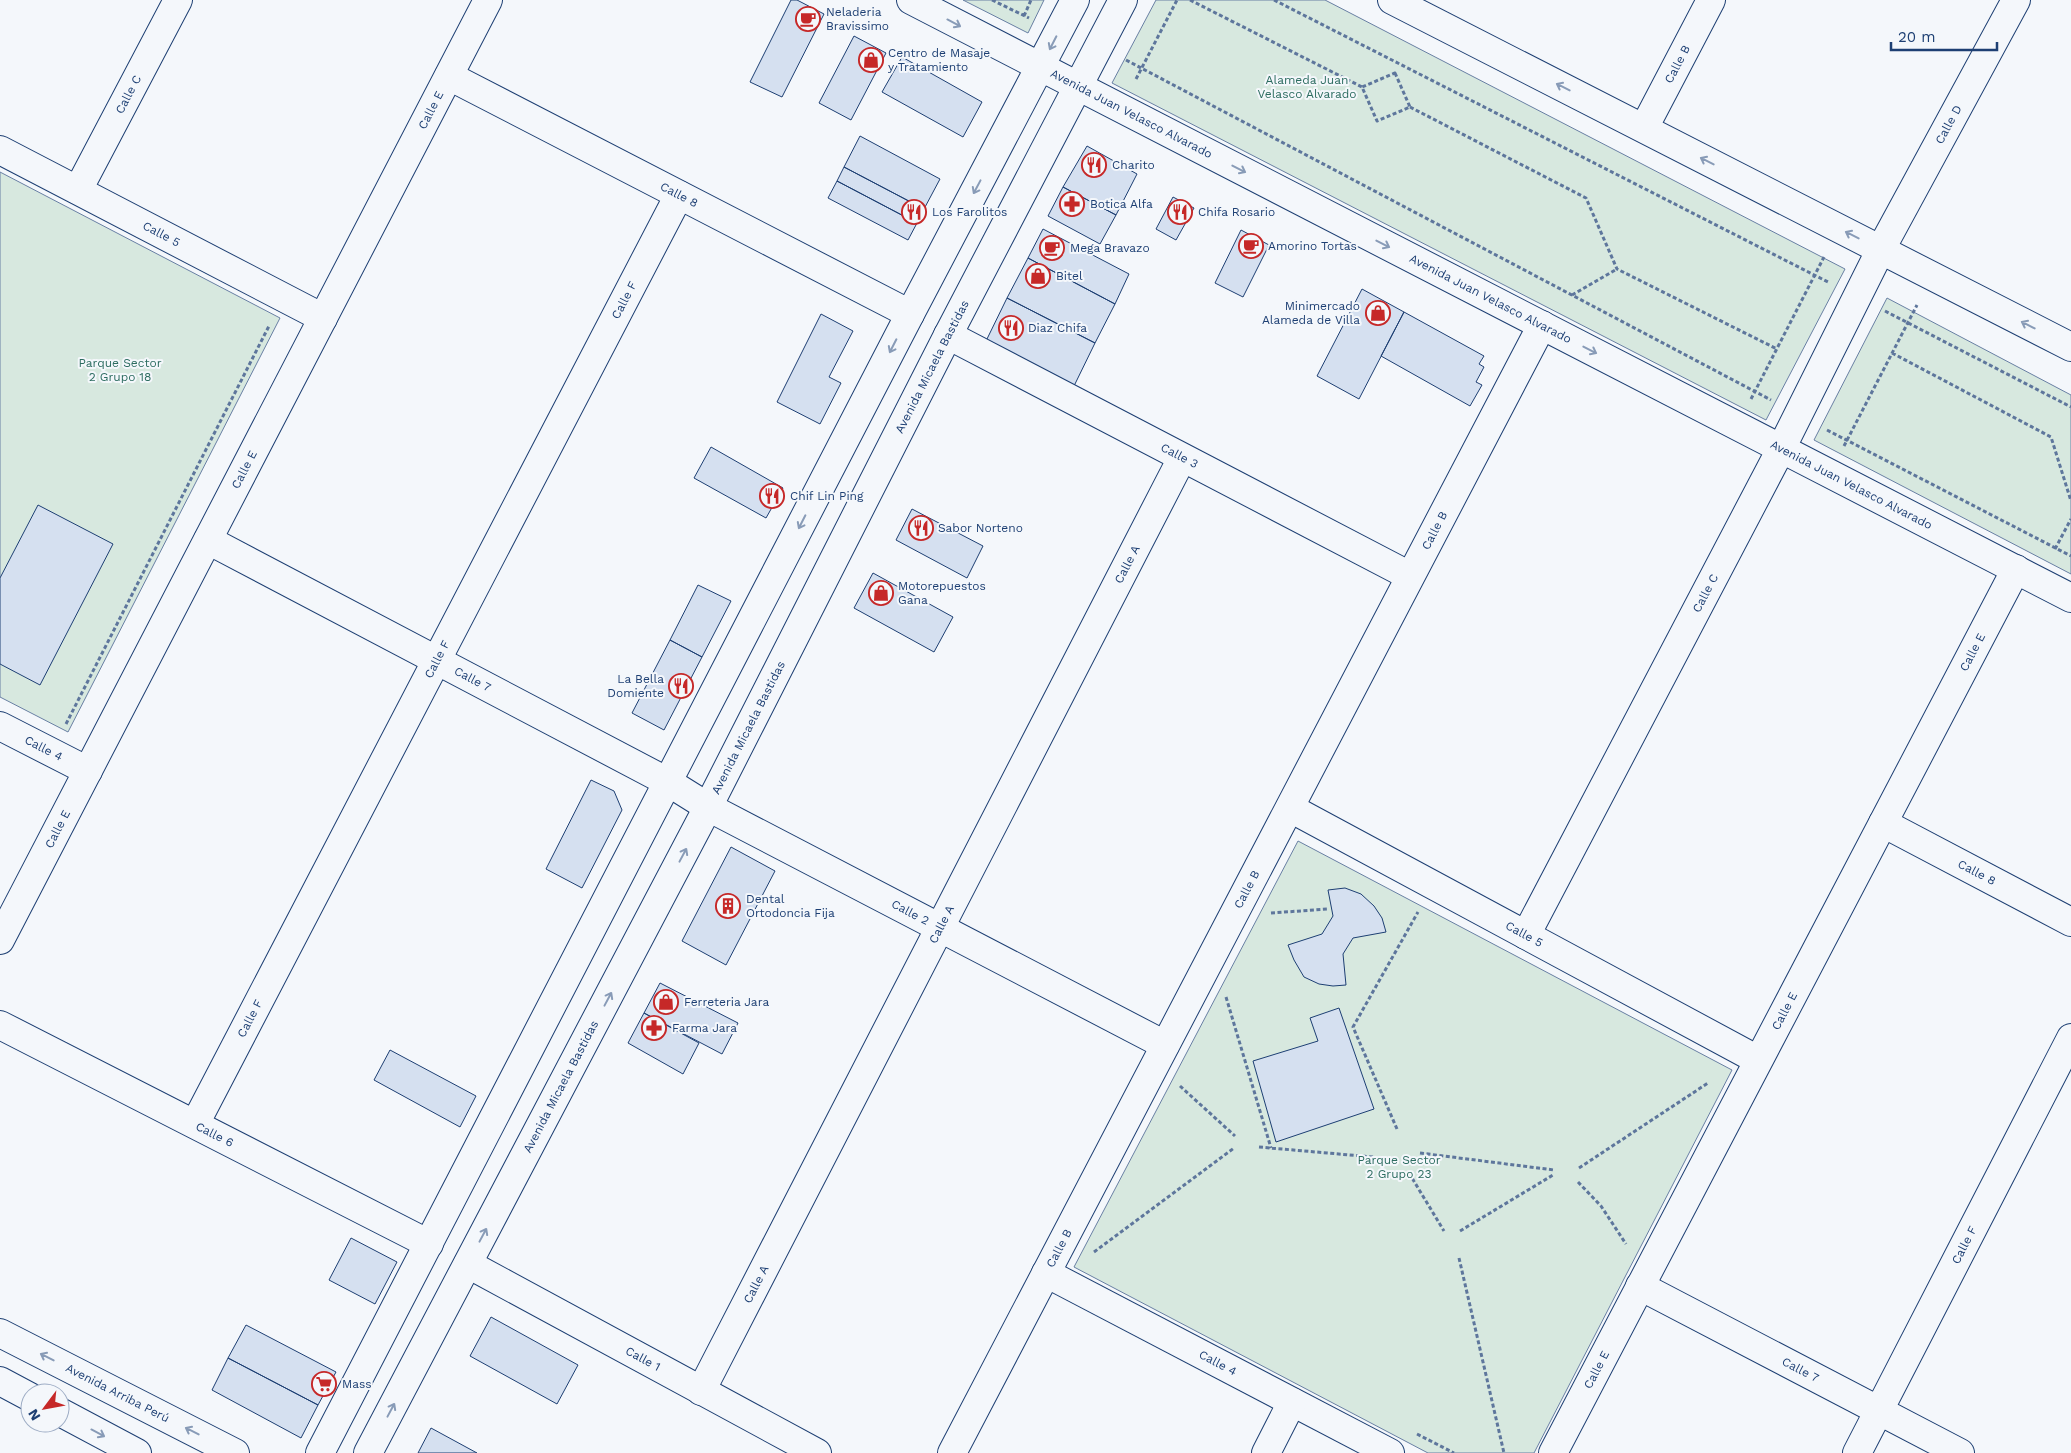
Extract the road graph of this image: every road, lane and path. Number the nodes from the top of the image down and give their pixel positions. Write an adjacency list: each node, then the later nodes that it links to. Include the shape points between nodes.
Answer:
1 (178, 0): 24 (street, Calle C)
2 (488, 0): 17 (street, Calle E)
3 (911, 0): 16 (street, Avenida Juan Velasco Alvarado, one-way to 16)
4 (992, 0): 13 (path)
5 (1075, 0): 16 (street, one-way to 16)
6 (1123, 0): 14 (street, Avenida Micaela Bastidas)
7 (1177, 0): 15 (path)
8 (1190, 0): 18 (path)
9 (1274, 0): 29 (path)
10 (1392, 0): 22 (street, one-way to 10)
11 (1711, 0): 22 (street, Calle B)
12 (2016, 0): 27 (street, Calle D)
13 (1032, 20)
14 (1098, 48): 15 (path); 19 (street, Avenida Micaela Bastidas)
15 (1143, 67): 21 (path); 31 (path)
16 (1040, 68): 19 (street, Avenida Juan Velasco Alvarado); 33 (street, one-way to 33)
17 (449, 76): 25 (street, Calle 8); 34 (street, Calle E)
18 (1362, 87): 20 (path, via 1377,121); 20 (path, via 1395,73)
19 (1079, 88): 21 (street, Avenida Juan Velasco Alvarado); 38 (street, Avenida Micaela Bastidas)
20 (1410, 107): 28 (path, via 1586,198)
21 (1121, 109): 37 (street, Avenida Juan Velasco Alvarado, one-way to 37)
22 (1644, 128): 26 (street, one-way to 22)
23 (0, 150): 24 (street, Calle 5)
24 (78, 190): 34 (street, Calle 5)
25 (679, 195): 33 (street, Calle 8); 58 (street, Calle F)
26 (1839, 228): 27 (street, one-way to 26); 29 (path)
27 (1881, 249): 30 (street); 32 (street, Calle C)
28 (1617, 269): 31 (path); 40 (path)
29 (1815, 275): 32 (path); 40 (path)
30 (1932, 276): 36 (path); 39 (street, one-way to 30)
31 (1572, 296): 42 (path)
32 (1857, 297): 36 (path); 44 (street, Calle C)
33 (910, 314): 62 (street, one-way to 62)
34 (323, 318): 52 (street, Calle E)
35 (271, 322): 60 (path)
36 (1908, 322): 41 (path); 43 (path)
37 (1542, 325): 45 (street, Avenida Juan Velasco Alvarado, one-way to 45); 56 (street, Calle B)
38 (948, 335): 48 (street, Calle 3); 63 (street, Avenida Micaela Bastidas)
39 (2071, 347)
40 (1777, 349): 42 (path)
41 (1892, 353): 46 (path); 50 (path, via 2051,437)
42 (1754, 392): 44 (path); 45 (path)
43 (2071, 407)
44 (1798, 414): 46 (path); 47 (street, Calle C)
45 (1737, 426): 47 (street, Avenida Juan Velasco Alvarado)
46 (1847, 440): 49 (path); 53 (path)
47 (1781, 449): 49 (street, Avenida Juan Velasco Alvarado); 73 (street, Calle C)
48 (1182, 458): 56 (street, Calle 3); 72 (street, Calle A)
49 (1829, 474): 55 (street, Avenida Juan Velasco Alvarado)
50 (2071, 501)
51 (2071, 519): 53 (path)
52 (208, 540): 58 (street, Calle 7); 61 (street, Calle E)
53 (2056, 548): 54 (path); 55 (path)
54 (2071, 556)
55 (2027, 575): 57 (street, Avenida Juan Velasco Alvarado); 65 (street, Calle E)
56 (1410, 576): 64 (street, Calle B)
57 (2071, 598)
58 (437, 660): 62 (street, Calle 7); 81 (street, Calle F)
59 (0, 726): 61 (street, Calle 4)
60 (65, 726)
61 (88, 771): 74 (street, Calle E)
62 (668, 782): 63 (street, Calle 7); 94 (street)
63 (708, 807): 72 (street, Calle 2); 98 (street, Avenida Micaela Bastidas, one-way to 63)
64 (1290, 808): 73 (street, Calle 5); 78 (street, Calle B)
65 (1883, 823): 71 (street, Calle 8); 79 (street, Calle E)
66 (1273, 905): 68 (path, via 1269,913)
67 (1410, 907): 69 (path)
68 (1328, 909)
69 (1418, 912): 70 (path); 82 (path, via 1353,1027)
70 (1426, 916)
71 (2071, 922)
72 (940, 928): 78 (street, Calle 2); 103 (street, Calle A)
73 (1526, 935): 79 (street, Calle 5)
74 (0, 940)
75 (1222, 1003): 86 (path, via 1226,995)
76 (0, 1025): 81 (street, Calle 6)
77 (2071, 1038): 106 (street, Calle F)
78 (1165, 1045): 99 (street, Calle B)
79 (1758, 1060): 89 (path, via 1723,1074); 100 (street, Calle E)
80 (1174, 1093): 83 (path, via 1178,1084)
81 (195, 1124): 94 (street, Calle 6)
82 (1397, 1129)
83 (1235, 1136)
84 (1259, 1146): 86 (path)
85 (1234, 1148): 96 (path)
86 (1272, 1148): 88 (path)
87 (1420, 1153): 93 (path, via 1554,1173)
88 (1373, 1157)
89 (1579, 1168)
90 (1409, 1173): 92 (path)
91 (1578, 1182): 95 (path, via 1601,1206)
92 (1444, 1231)
93 (1460, 1231)
94 (429, 1244): 111 (street)
95 (1631, 1251)
96 (1091, 1255)
97 (1459, 1258): 118 (path)
98 (468, 1264): 103 (street, Calle 1); 112 (street, Avenida Micaela Bastidas, one-way to 98)
99 (1046, 1273): 105 (street, Calle 4); 114 (street, Calle B)
100 (1640, 1286): 106 (street, Calle 7); 119 (street, Calle E)
101 (0, 1333): 110 (street, Avenida Arriba Perú, one-way to 101)
102 (0, 1381): 104 (street)
103 (701, 1391): 113 (street, Calle 1)
104 (20, 1392)
105 (1292, 1402): 115 (street); 116 (street, Calle 4)
106 (1879, 1411): 120 (street, Calle F); 121 (street, Calle 7)
107 (70, 1417): 109 (street, one-way to 109)
108 (1410, 1430): 117 (path)
109 (137, 1453)
110 (235, 1453)
111 (320, 1453)
112 (368, 1453)
113 (817, 1453)
114 (952, 1453)
115 (1266, 1453)
116 (1390, 1453)
117 (1454, 1453)
118 (1504, 1453)
119 (1553, 1453)
120 (1857, 1453)
121 (1960, 1453)

